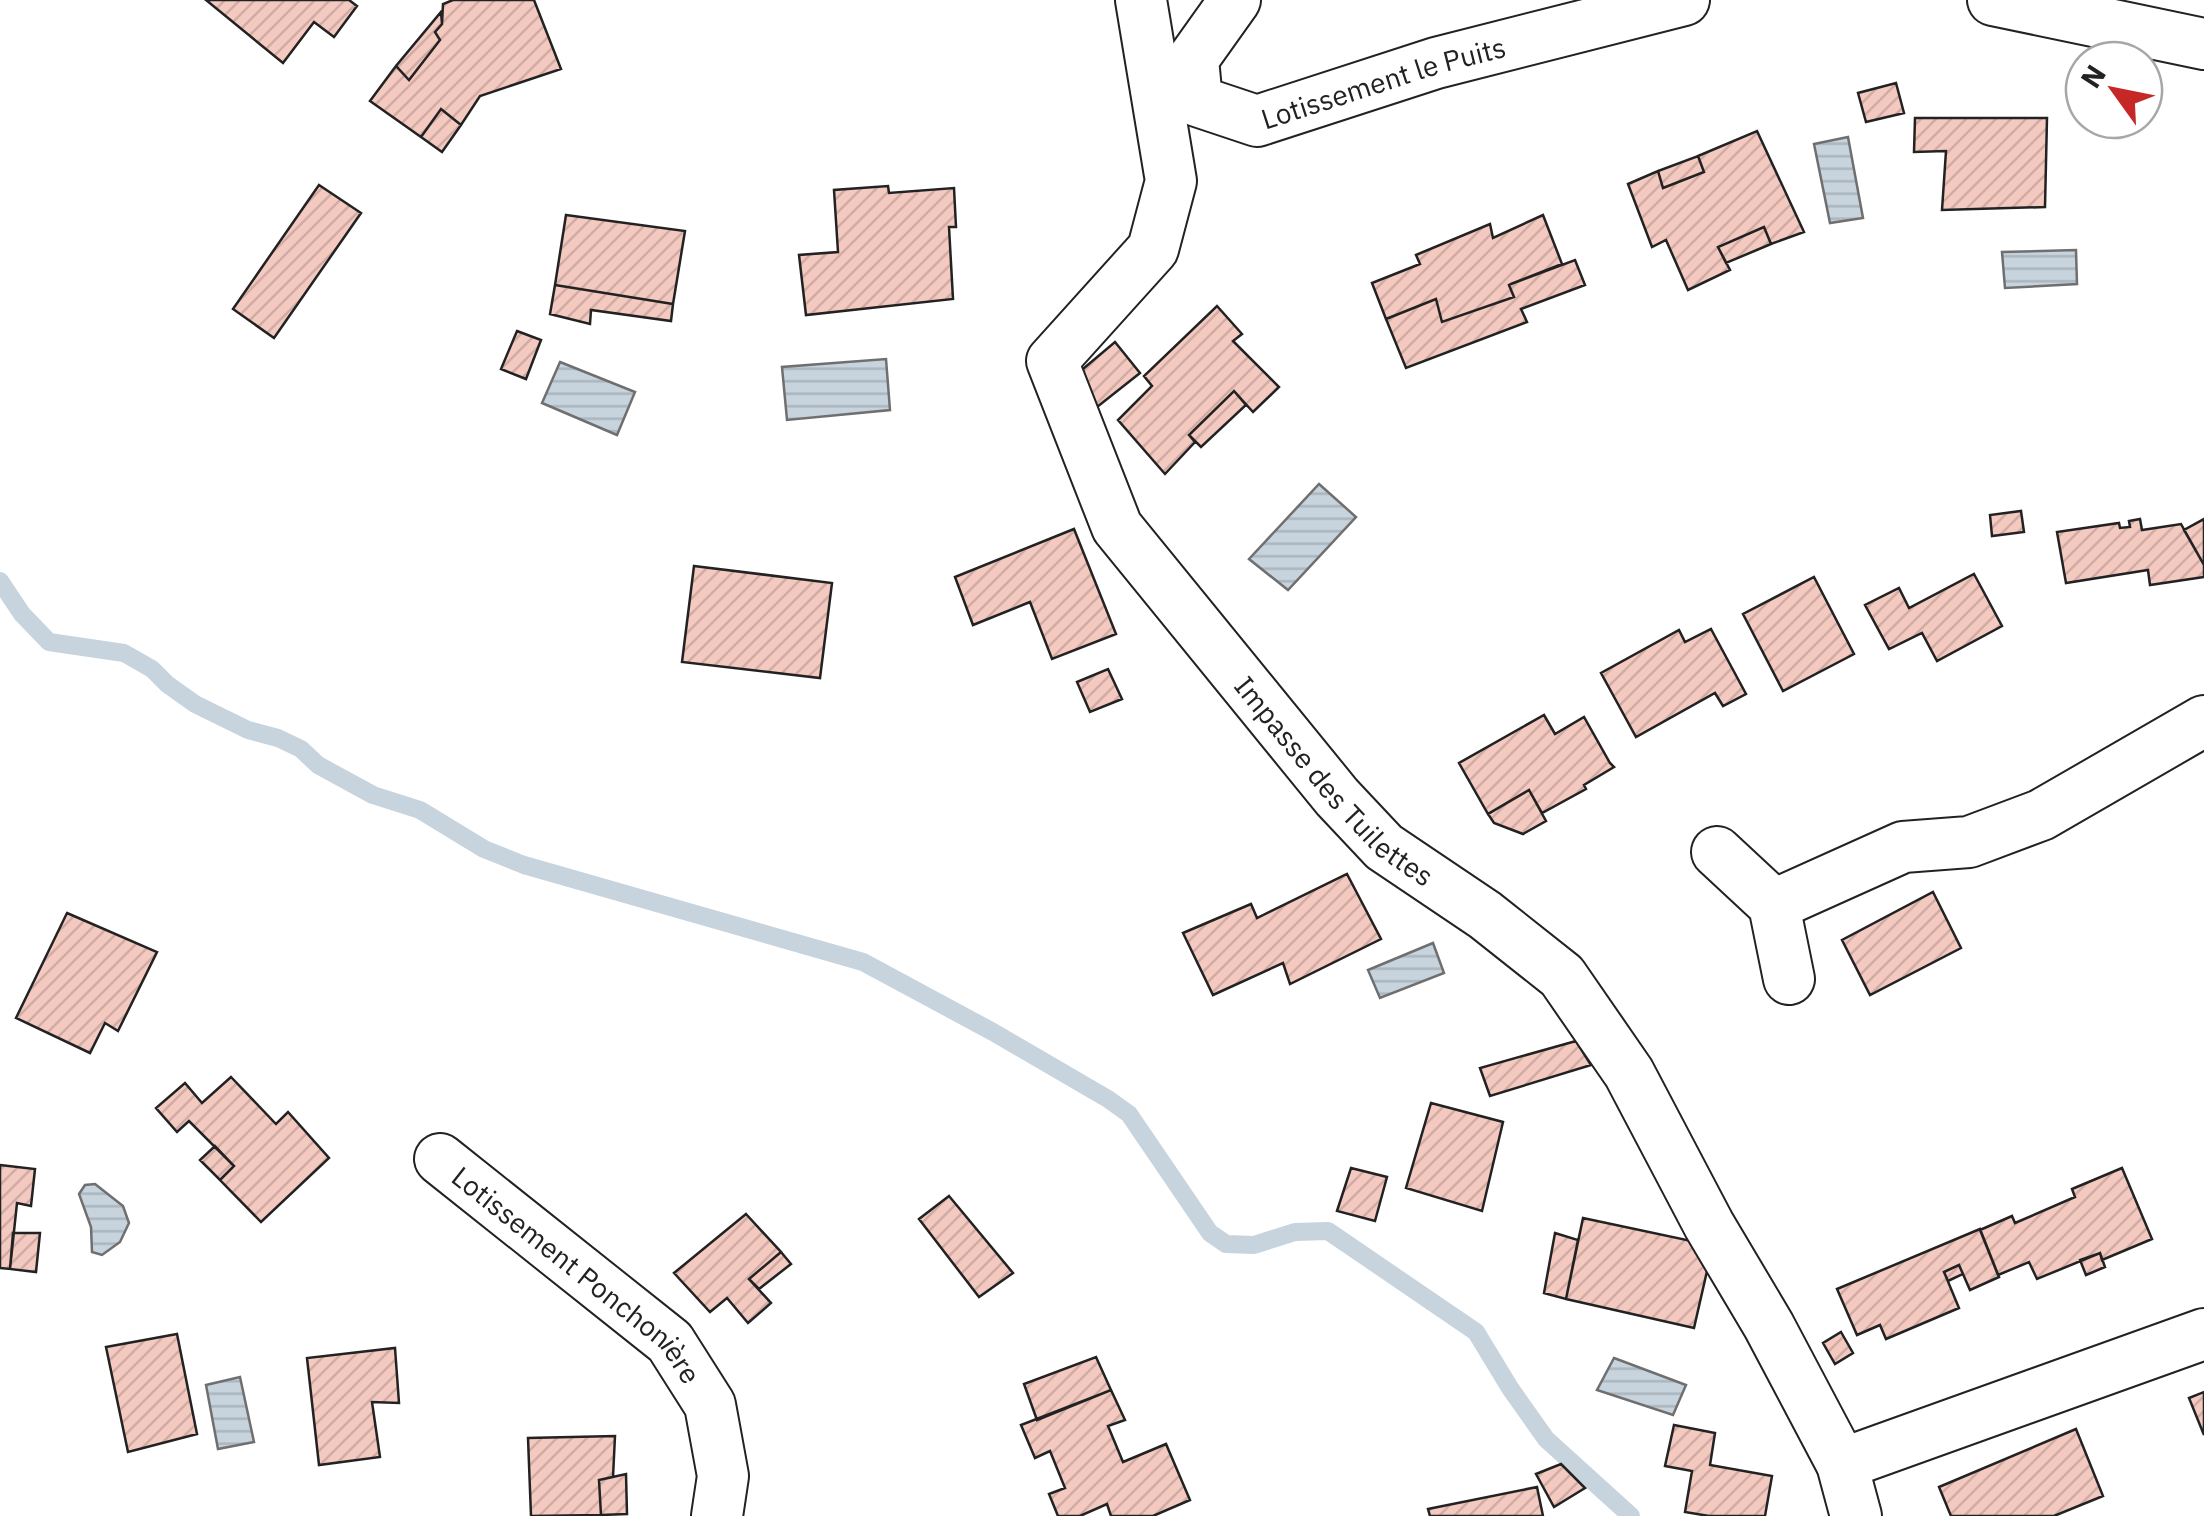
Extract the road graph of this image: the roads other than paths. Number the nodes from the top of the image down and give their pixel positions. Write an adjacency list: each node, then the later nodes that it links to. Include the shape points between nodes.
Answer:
1 (1141, 0): 12 (street, Impasse des Tuilettes, via 1171,181 1154,249 1052,361 1117,528 1384,848 1485,914 1562,976 1629,1074)
2 (1236, 0): 3 (street, Lotissement le Puits, via 1192,59 1197,101 1256,121 1436,63)
3 (1684, 0)
4 (1993, 0): 5 (street)
5 (2204, 44)
6 (2204, 721): 8 (street, via 2041,815 1969,842 1902,848)
7 (1718, 852): 8 (street)
8 (1774, 905): 9 (street)
9 (1789, 979)
10 (440, 1159): 13 (street, Lotissement Ponchonière, via 670,1342 710,1405 723,1476)
11 (2204, 1334): 12 (street)
12 (1842, 1464): 14 (street, Impasse des Tuilettes)
13 (717, 1516)
14 (1856, 1516)

